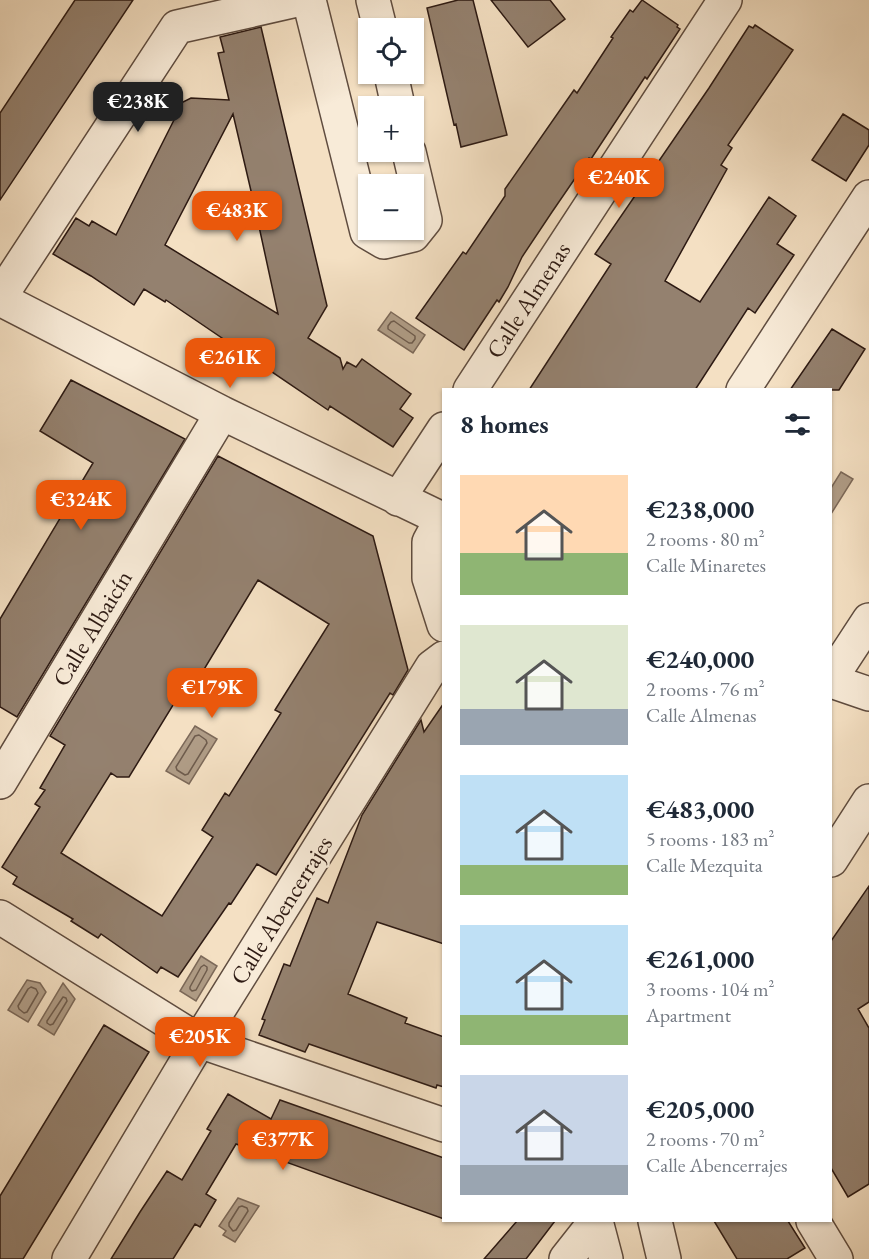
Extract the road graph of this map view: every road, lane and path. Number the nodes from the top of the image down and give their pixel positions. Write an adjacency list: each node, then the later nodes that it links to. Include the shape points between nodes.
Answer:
1 (297, 0): 8 (street, via 177,27)
2 (309, 0): 6 (street, via 367,232 384,242 413,235 426,220)
3 (373, 0): 5 (street)
4 (725, 0): 9 (street, Calle Almenas)
5 (378, 18)
6 (412, 162)
7 (869, 197): 10 (street)
8 (0, 298): 11 (street)
9 (471, 388)
10 (744, 388)
11 (222, 413): 13 (street); 22 (street, Calle Albaicín)
12 (442, 432): 13 (street)
13 (398, 499): 14 (street)
14 (442, 519)
15 (442, 521): 16 (street, via 429,542 429,578)
16 (442, 619)
17 (869, 620): 19 (street)
18 (442, 660): 26 (street, Calle Abencerrajes, via 432,667)
19 (832, 678)
20 (832, 680): 21 (street)
21 (869, 694)
22 (0, 782)
23 (869, 801): 24 (street)
24 (832, 858)
25 (0, 917): 26 (street)
26 (199, 1041): 27 (street); 32 (street, Calle Abencerrajes)
27 (442, 1124)
28 (595, 1222): 33 (street)
29 (596, 1222): 34 (street)
30 (655, 1222): 35 (street)
31 (814, 1222): 36 (street)
32 (69, 1259)
33 (567, 1259)
34 (606, 1259)
35 (664, 1259)
36 (836, 1259)

